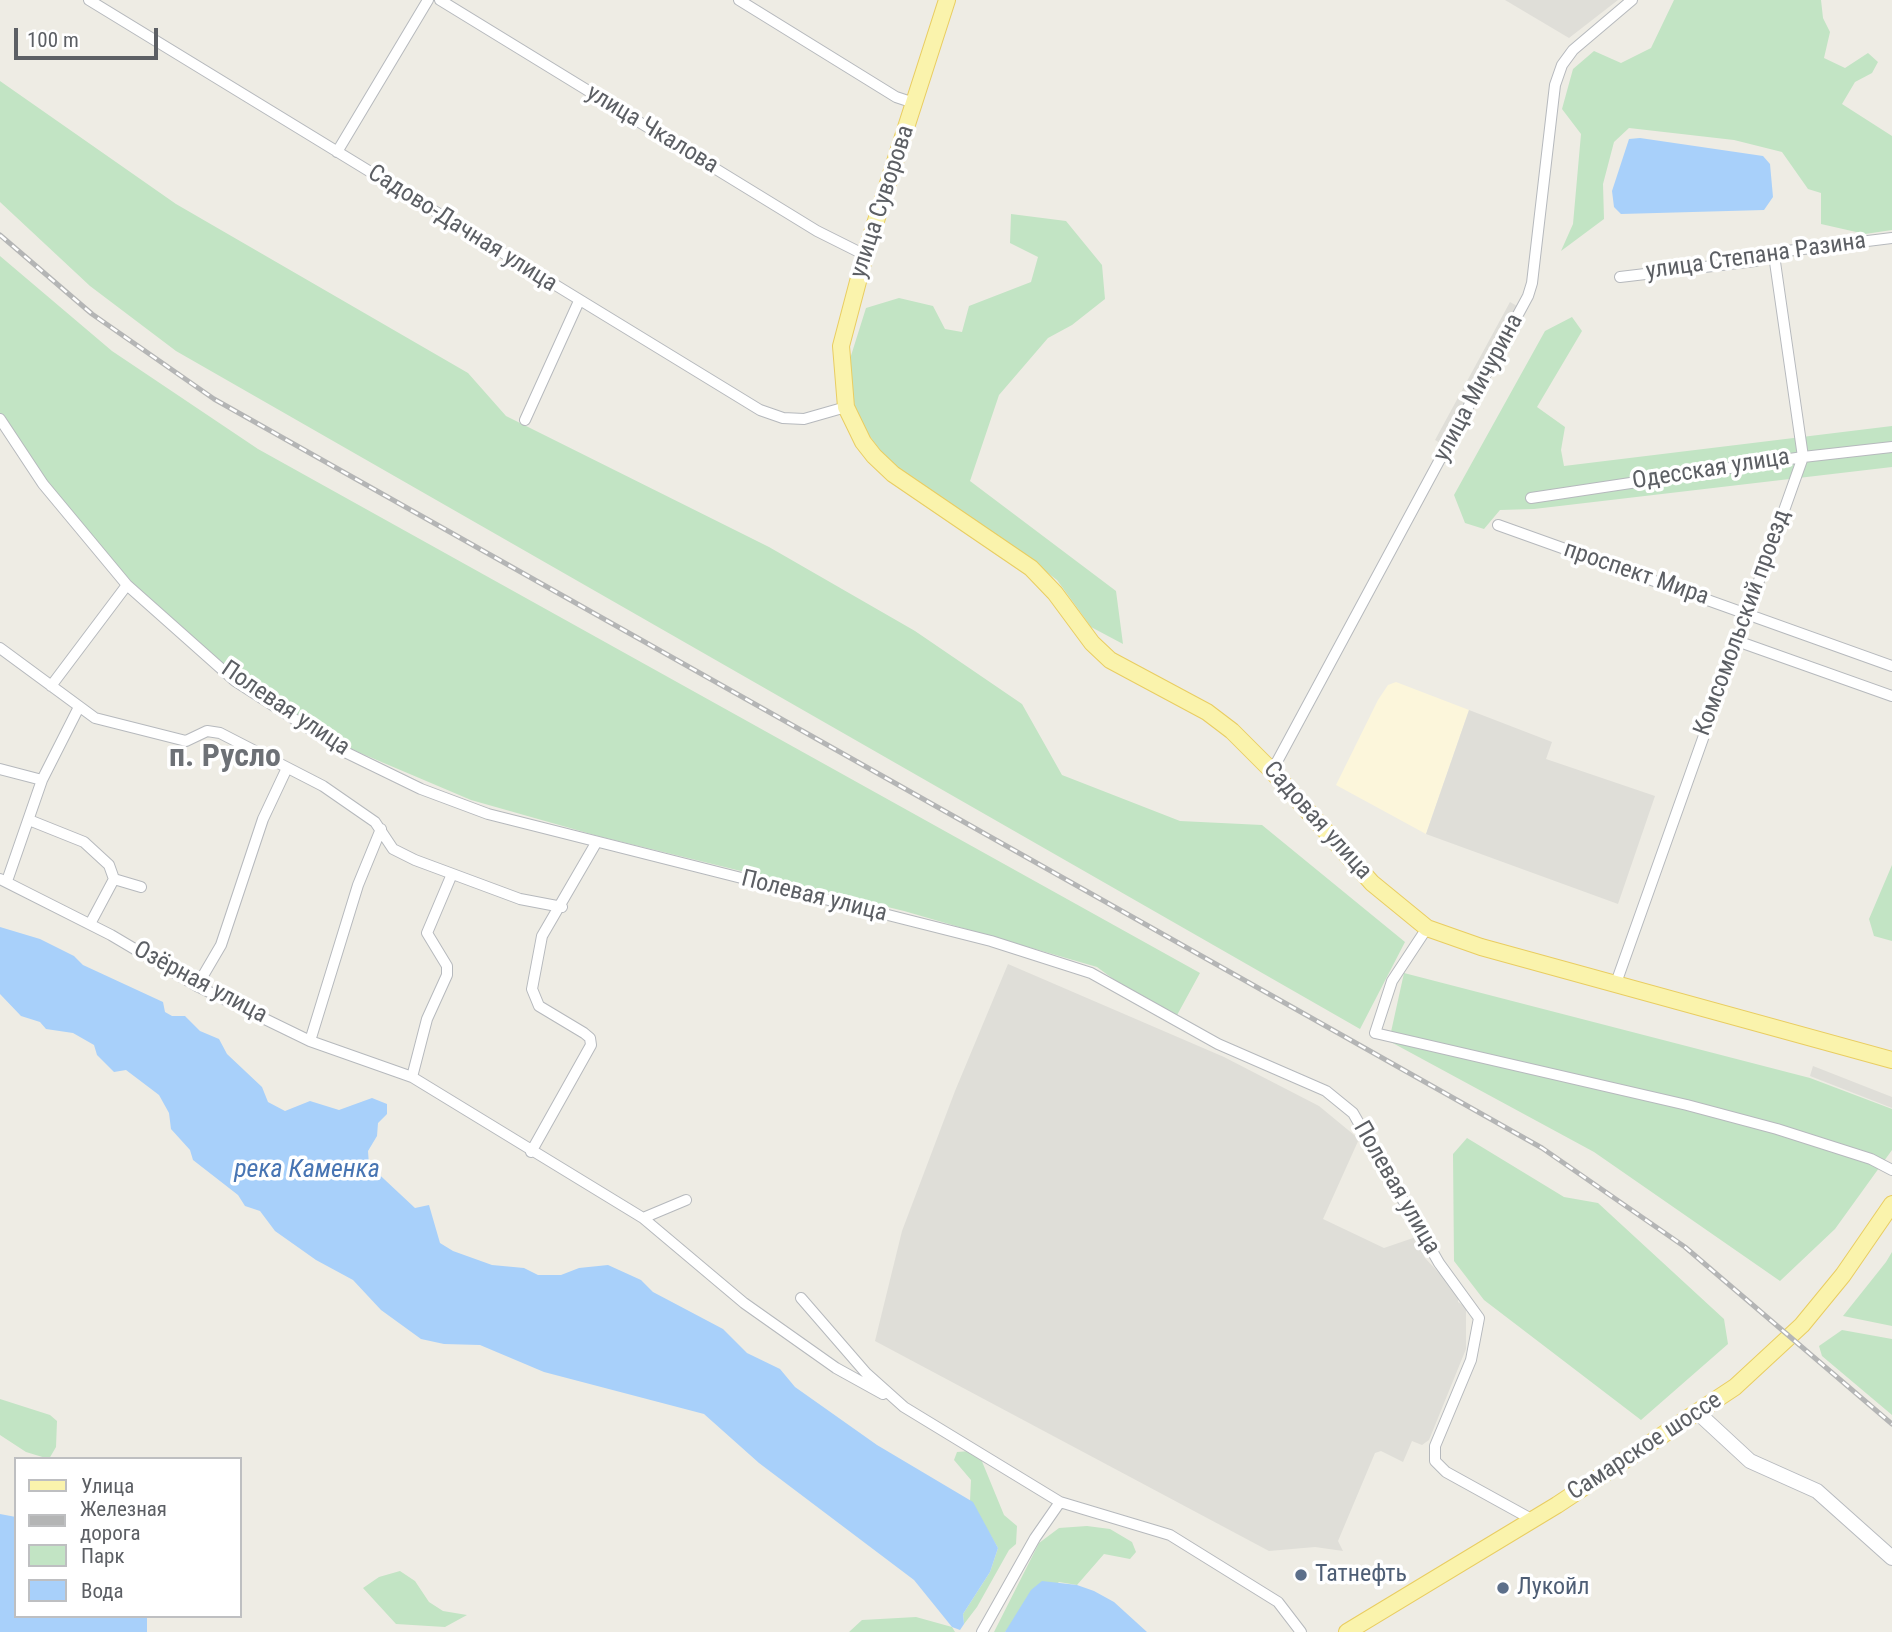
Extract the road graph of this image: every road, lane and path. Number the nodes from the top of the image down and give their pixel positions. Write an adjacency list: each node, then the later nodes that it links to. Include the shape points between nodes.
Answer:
1 (89, 0): 8 (street, Садово-Дачная улица)
2 (428, 0): 8 (street)
3 (440, 0): 11 (street, улица Чкалова)
4 (739, 0): 7 (street, via 895,97)
5 (947, 0): 7 (main road, улица Суворова)
6 (1632, 0): 31 (street, улица Мичурина, via 1573,50 1562,65 1555,85 1528,296)
7 (914, 103): 11 (main road, улица Суворова)
8 (337, 152): 13 (street, Садово-Дачная улица)
9 (1892, 238): 10 (street, улица Степана Разина)
10 (1774, 255): 12 (street, улица Степана Разина); 18 (street, Комсомольский проезд)
11 (865, 256): 14 (main road, улица Суворова, via 841,346)
12 (1620, 277)
13 (579, 301): 14 (street, Садово-Дачная улица, via 770,415 804,419); 16 (street)
14 (846, 407): 31 (main road, Садовая улица, via 874,456 893,474 1031,568 1110,660 1207,712)
15 (0, 419): 21 (street, Полевая улица, via 43,484)
16 (525, 420)
17 (1892, 447): 18 (street, Одесская улица)
18 (1803, 457): 19 (street, Одесская улица); 22 (street, Комсомольский проезд)
19 (1531, 498)
20 (1499, 525): 22 (street, проспект Мира)
21 (127, 585): 26 (street); 35 (street, Полевая улица, via 235,681 347,753 421,789 488,814)
22 (1747, 613): 23 (street, Комсомольский проезд); 25 (street, проспект Мира)
23 (1737, 640): 27 (street); 43 (street, Комсомольский проезд)
24 (0, 648): 26 (street, Полевая улица)
25 (1892, 666)
26 (51, 686): 28 (street, Полевая улица)
27 (1892, 696)
28 (79, 708): 29 (street, Полевая улица, via 106,722 180,740 207,731 220,733); 32 (street)
29 (287, 768): 34 (street, Полевая улица, via 323,786); 44 (street, Полевая улица, via 263,819 221,945)
30 (0, 769): 32 (street)
31 (1272, 771): 42 (main road, Садовая улица, via 1372,883)
32 (42, 780): 33 (street)
33 (29, 820): 37 (street, via 84,842 109,865); 38 (street, Озёрная улица)
34 (381, 829): 36 (street, Полевая улица, via 393,849); 45 (street, via 358,885)
35 (596, 843): 40 (street); 57 (street, Полевая улица, via 991,942 1091,974 1218,1044 1326,1091 1353,1113 1440,1263 1479,1318 1471,1360 1435,1446 1435,1461 1446,1472)
36 (452, 874): 40 (street, Полевая улица, via 520,899); 47 (street, via 428,933 447,965 447,975 427,1019)
37 (114, 879): 39 (street); 41 (street)
38 (3, 880): 41 (street, Озёрная улица)
39 (141, 887)
40 (562, 907): 48 (street, via 542,936 532,989 540,1006 584,1033 591,1045)
41 (90, 924): 44 (street, Озёрная улица)
42 (1427, 928): 43 (main road, Садовая улица); 49 (street, via 1392,981 1375,1033 1699,1108 1800,1136)
43 (1616, 983): 46 (main road, Садовая улица)
44 (197, 986): 45 (street, Озёрная улица)
45 (310, 1041): 47 (street, Озёрная улица)
46 (1892, 1060)
47 (412, 1077): 48 (street, Озёрная улица)
48 (531, 1152): 52 (street, Озёрная улица)
49 (1892, 1170)
50 (686, 1200): 52 (street)
51 (1892, 1204): 55 (main road, Самарское шоссе, via 1802,1325 1735,1387)
52 (643, 1218): 54 (street, Озёрная улица, via 754,1310 836,1368)
53 (801, 1298): 54 (street, via 866,1373)
54 (904, 1407): 56 (street)
55 (1697, 1412): 57 (main road, Самарское шоссе); 58 (street, via 1750,1461 1817,1491)
56 (1060, 1502): 59 (street); 60 (street, via 1170,1535 1278,1602)
57 (1533, 1520): 61 (main road, Самарское шоссе)
58 (1892, 1558)
59 (982, 1632)
60 (1301, 1632)
61 (1348, 1632)

